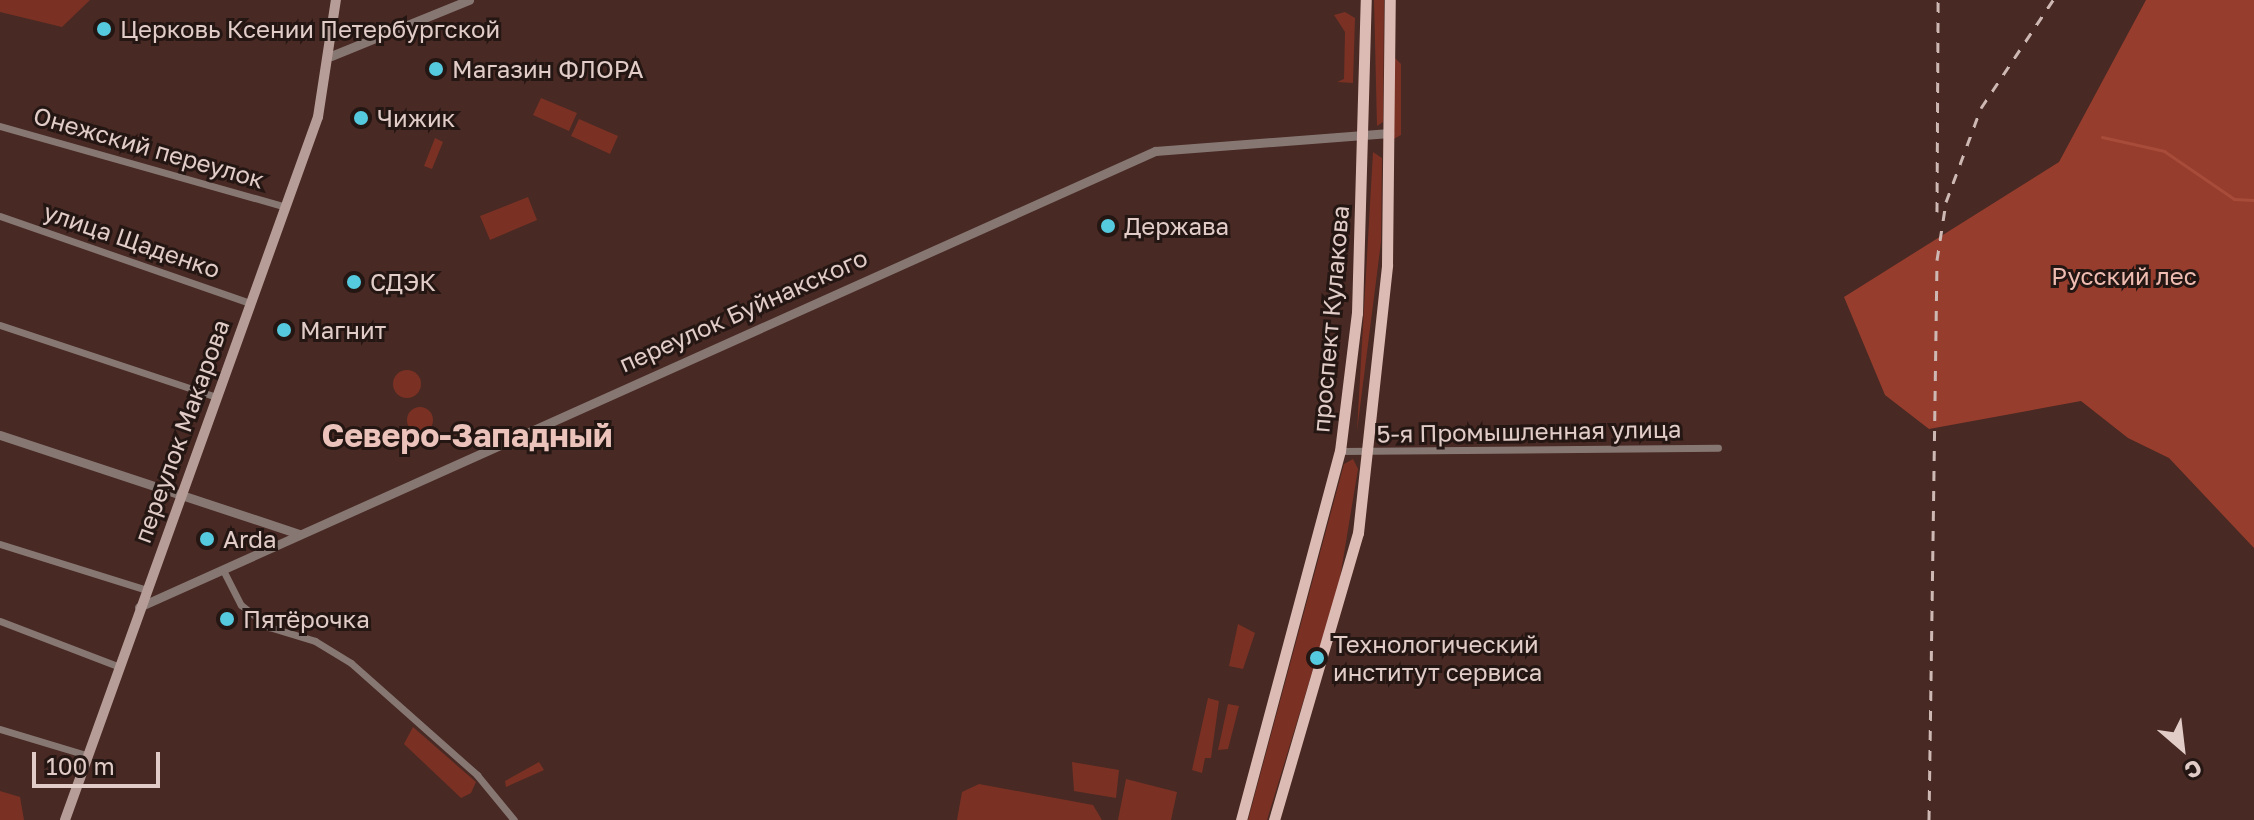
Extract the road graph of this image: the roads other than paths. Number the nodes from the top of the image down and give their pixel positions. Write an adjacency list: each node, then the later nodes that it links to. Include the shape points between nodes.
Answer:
1 (336, 0): 5 (main road, переулок Макарова)
2 (469, 0): 5 (street)
3 (1366, 0): 7 (main road, проспект Кулакова)
4 (1390, 0): 8 (main road, проспект Кулакова)
5 (331, 56): 9 (main road, переулок Макарова)
6 (0, 126): 9 (street, Онежский переулок)
7 (1366, 132): 8 (street, переулок Буйнакского); 16 (main road, проспект Кулакова, via 1357,313); 19 (street, переулок Буйнакского, via 1155,151)
8 (1389, 133): 17 (main road, проспект Кулакова, via 1387,265)
9 (286, 207): 11 (main road, переулок Макарова)
10 (0, 216): 11 (street, улица Щаденко)
11 (250, 303): 13 (main road, переулок Макарова)
12 (0, 325): 13 (street)
13 (213, 396): 18 (main road, переулок Макарова)
14 (0, 435): 18 (street)
15 (1718, 448): 17 (street, 5-я Промышленная улица)
16 (1340, 451): 17 (street, 5-я Промышленная улица); 30 (main road, проспект Кулакова)
17 (1367, 454): 31 (main road, проспект Кулакова, via 1343,594)
18 (178, 494): 19 (street); 22 (main road, переулок Макарова)
19 (299, 534): 21 (street, переулок Буйнакского)
20 (0, 544): 22 (street)
21 (223, 570): 23 (street, переулок Буйнакского); 29 (street, via 241,605 269,627 315,641 351,663 477,775)
22 (144, 589): 23 (main road, переулок Макарова)
23 (136, 609): 25 (main road, переулок Макарова)
24 (0, 621): 25 (street)
25 (117, 666): 27 (main road, переулок Макарова)
26 (0, 729): 27 (street)
27 (86, 755): 28 (main road, переулок Макарова)
28 (65, 820)
29 (514, 820)
30 (1241, 820)
31 (1274, 820)

